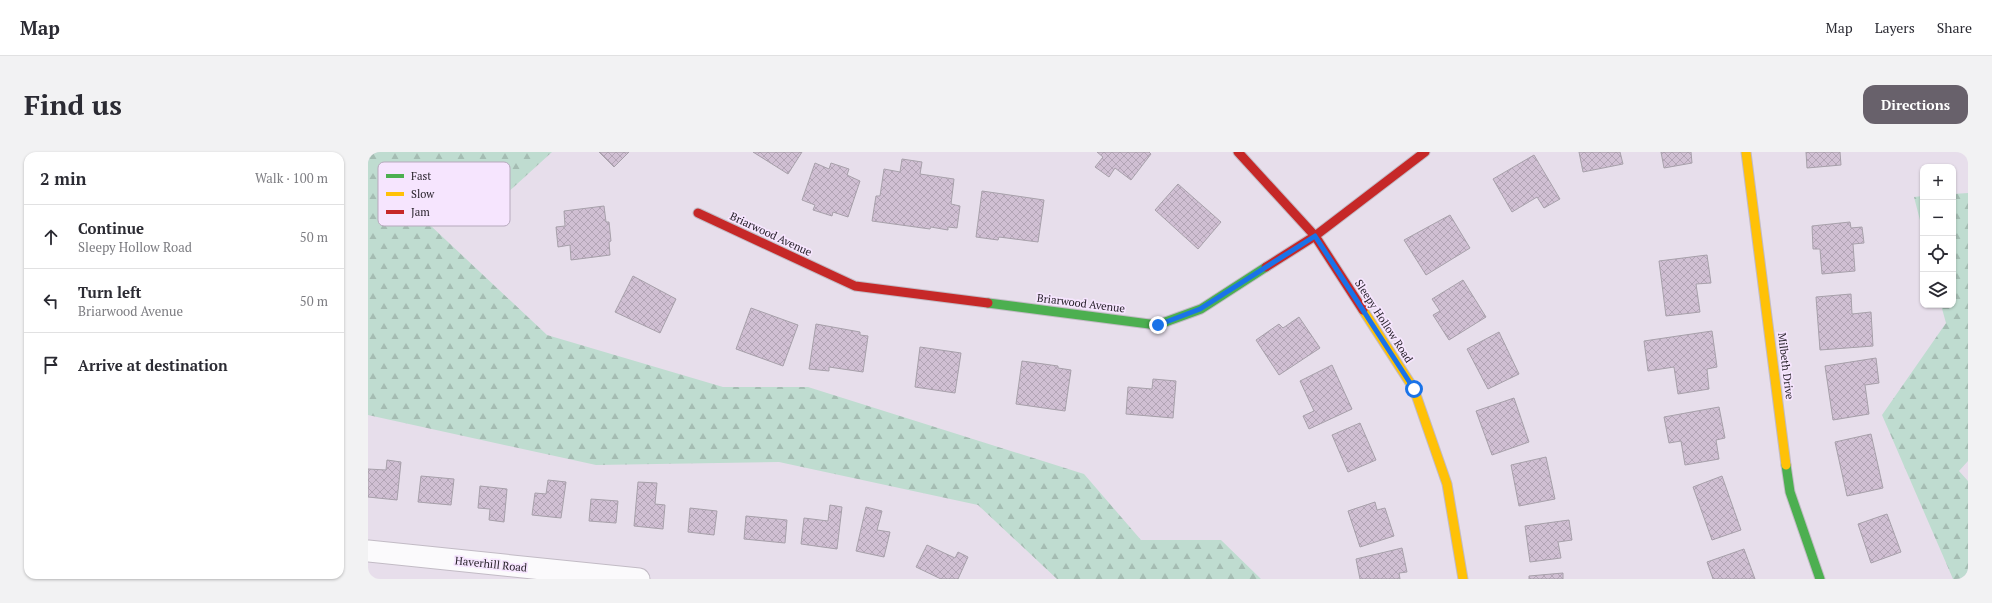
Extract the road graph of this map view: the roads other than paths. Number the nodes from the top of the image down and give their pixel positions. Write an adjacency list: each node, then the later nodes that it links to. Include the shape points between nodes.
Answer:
1 (1238, 152): 5 (street, Sleepy Hollow Road)
2 (1425, 152): 5 (street, Briarwood Avenue)
3 (1746, 152): 9 (street, Milbeth Drive, via 1790,492)
4 (698, 213): 5 (street, Briarwood Avenue, via 855,286 1158,325 1200,309)
5 (1315, 236): 8 (street, Sleepy Hollow Road, via 1414,389 1447,484)
6 (368, 551): 7 (street, Haverhill Road)
7 (639, 579)
8 (1463, 579)
9 (1820, 579)

